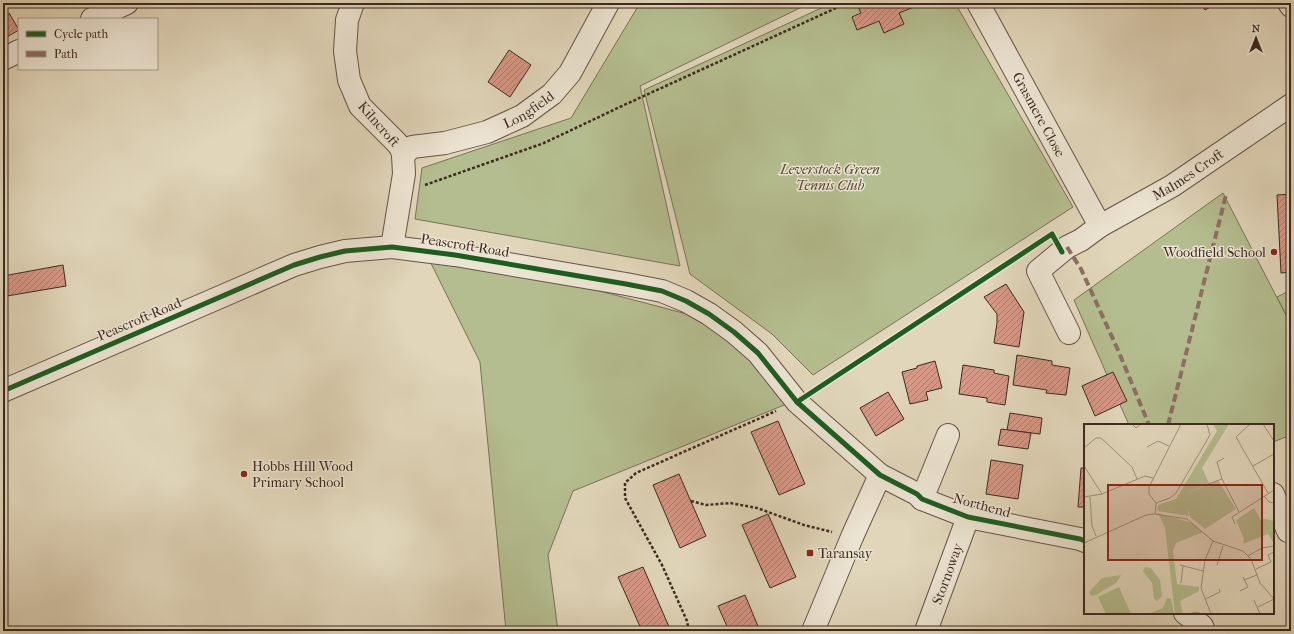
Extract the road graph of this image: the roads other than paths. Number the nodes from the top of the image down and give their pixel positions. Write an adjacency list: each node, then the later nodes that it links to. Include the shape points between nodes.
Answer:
1 (127, 3): 7 (street)
2 (353, 3): 11 (street, Kilncroft, via 347,20 345,51 348,80 360,106 396,142)
3 (608, 3): 11 (street, Longfield, via 570,73 552,94 522,116 487,132 445,143 412,147)
4 (978, 3): 12 (street, Grasmere Close)
5 (1289, 3): 6 (street)
6 (1291, 6)
7 (94, 18)
8 (18, 52): 9 (street)
9 (3, 59)
10 (1291, 105): 12 (street, Malmes Croft, via 1172,186)
11 (403, 156): 13 (street, Kilncroft, via 404,174)
12 (1100, 226): 14 (street, Malmes Croft, via 1067,247 1038,271)
13 (392, 247): 15 (street, Peascroft Road, via 345,251 294,265); 17 (street, Peascroft Road, via 626,284 662,291 686,301 734,332 758,353 797,402)
14 (1068, 333)
15 (3, 391)
16 (948, 435): 19 (street)
17 (880, 475): 19 (street, Northend); 24 (street)
18 (1274, 498): 21 (street)
19 (922, 499): 20 (street, Northend)
20 (968, 517): 22 (street, Northend); 25 (street, Stornoway)
21 (1284, 534)
22 (1084, 541)
23 (1186, 614): 26 (street, via 1202,626)
24 (813, 631)
25 (926, 631)
26 (1204, 631)

